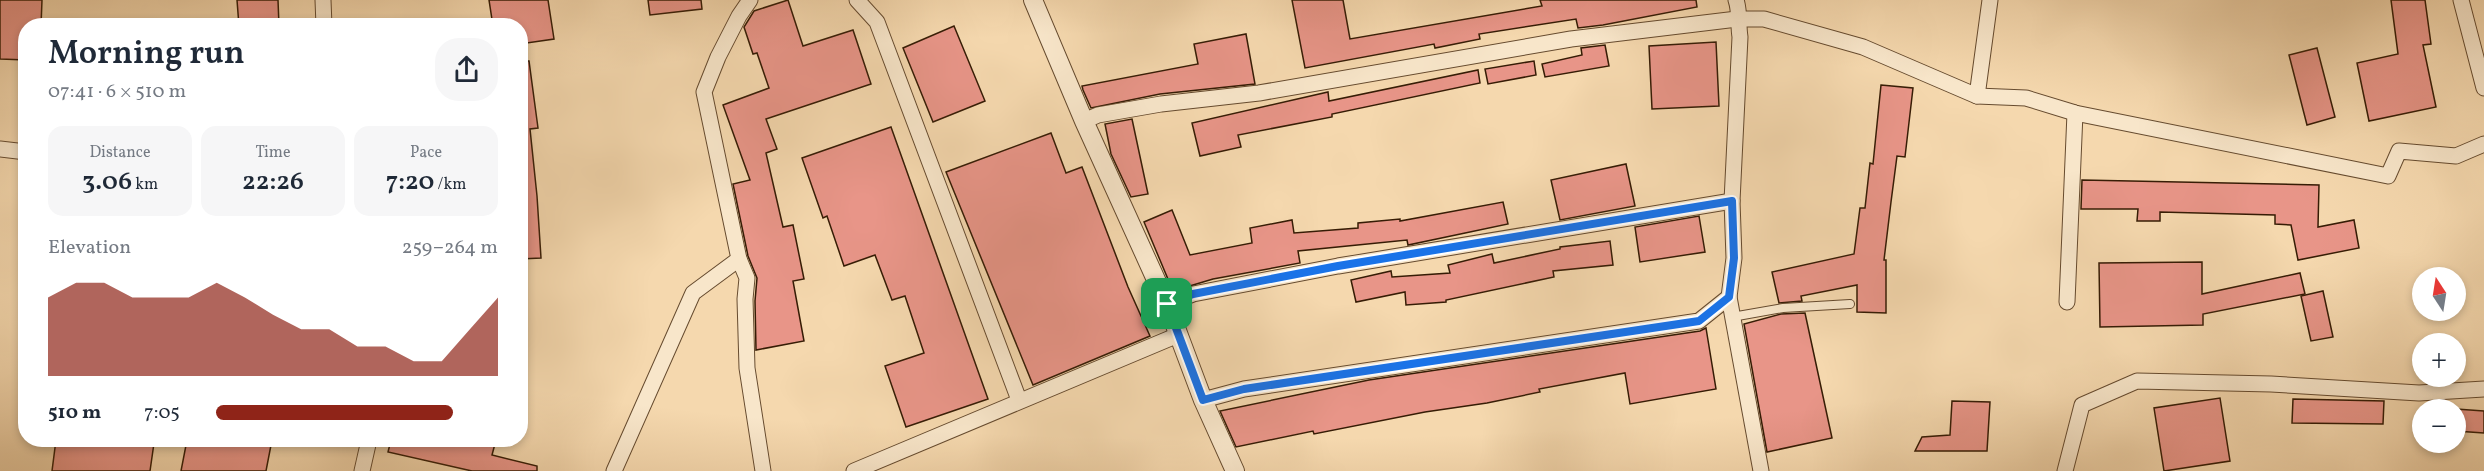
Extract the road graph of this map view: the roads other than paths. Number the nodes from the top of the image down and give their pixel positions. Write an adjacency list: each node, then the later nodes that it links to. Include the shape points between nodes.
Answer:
1 (323, 0): 8 (street)
2 (750, 0): 18 (street, via 738,16 704,93)
3 (857, 0): 26 (street, via 877,22)
4 (1033, 0): 13 (street)
5 (1736, 0): 9 (street)
6 (1990, 0): 11 (street)
7 (2461, 0): 10 (street)
8 (324, 18)
9 (1737, 19): 11 (street, via 1764,19 1863,47); 13 (street, via 1571,39 1259,93 1161,104); 17 (street, via 1740,37)
10 (2484, 88)
11 (1977, 96): 12 (street, via 2026,98)
12 (2075, 113): 14 (street, via 2388,176 2399,151 2456,156); 20 (street)
13 (1084, 121): 21 (street)
14 (2484, 144)
15 (0, 149): 16 (street)
16 (18, 151)
17 (1732, 201): 19 (street, via 1734,258); 21 (street, via 1338,266 1193,294)
18 (739, 259): 30 (street, via 693,293); 31 (street, via 747,278 747,368)
19 (1729, 297): 23 (street); 27 (street, via 1699,321 1244,389)
20 (2067, 302)
21 (1167, 304): 24 (street)
22 (1850, 304): 23 (lane, via 1783,308)
23 (1732, 317): 34 (street)
24 (1178, 335): 26 (street); 27 (street)
25 (2484, 389): 35 (street, via 2419,393 2137,381 2082,405)
26 (1019, 400): 32 (street)
27 (1203, 400): 33 (street)
28 (367, 447): 29 (street)
29 (362, 471)
30 (614, 471)
31 (764, 471)
32 (854, 471)
33 (1234, 471)
34 (1761, 471)
35 (2065, 471)

